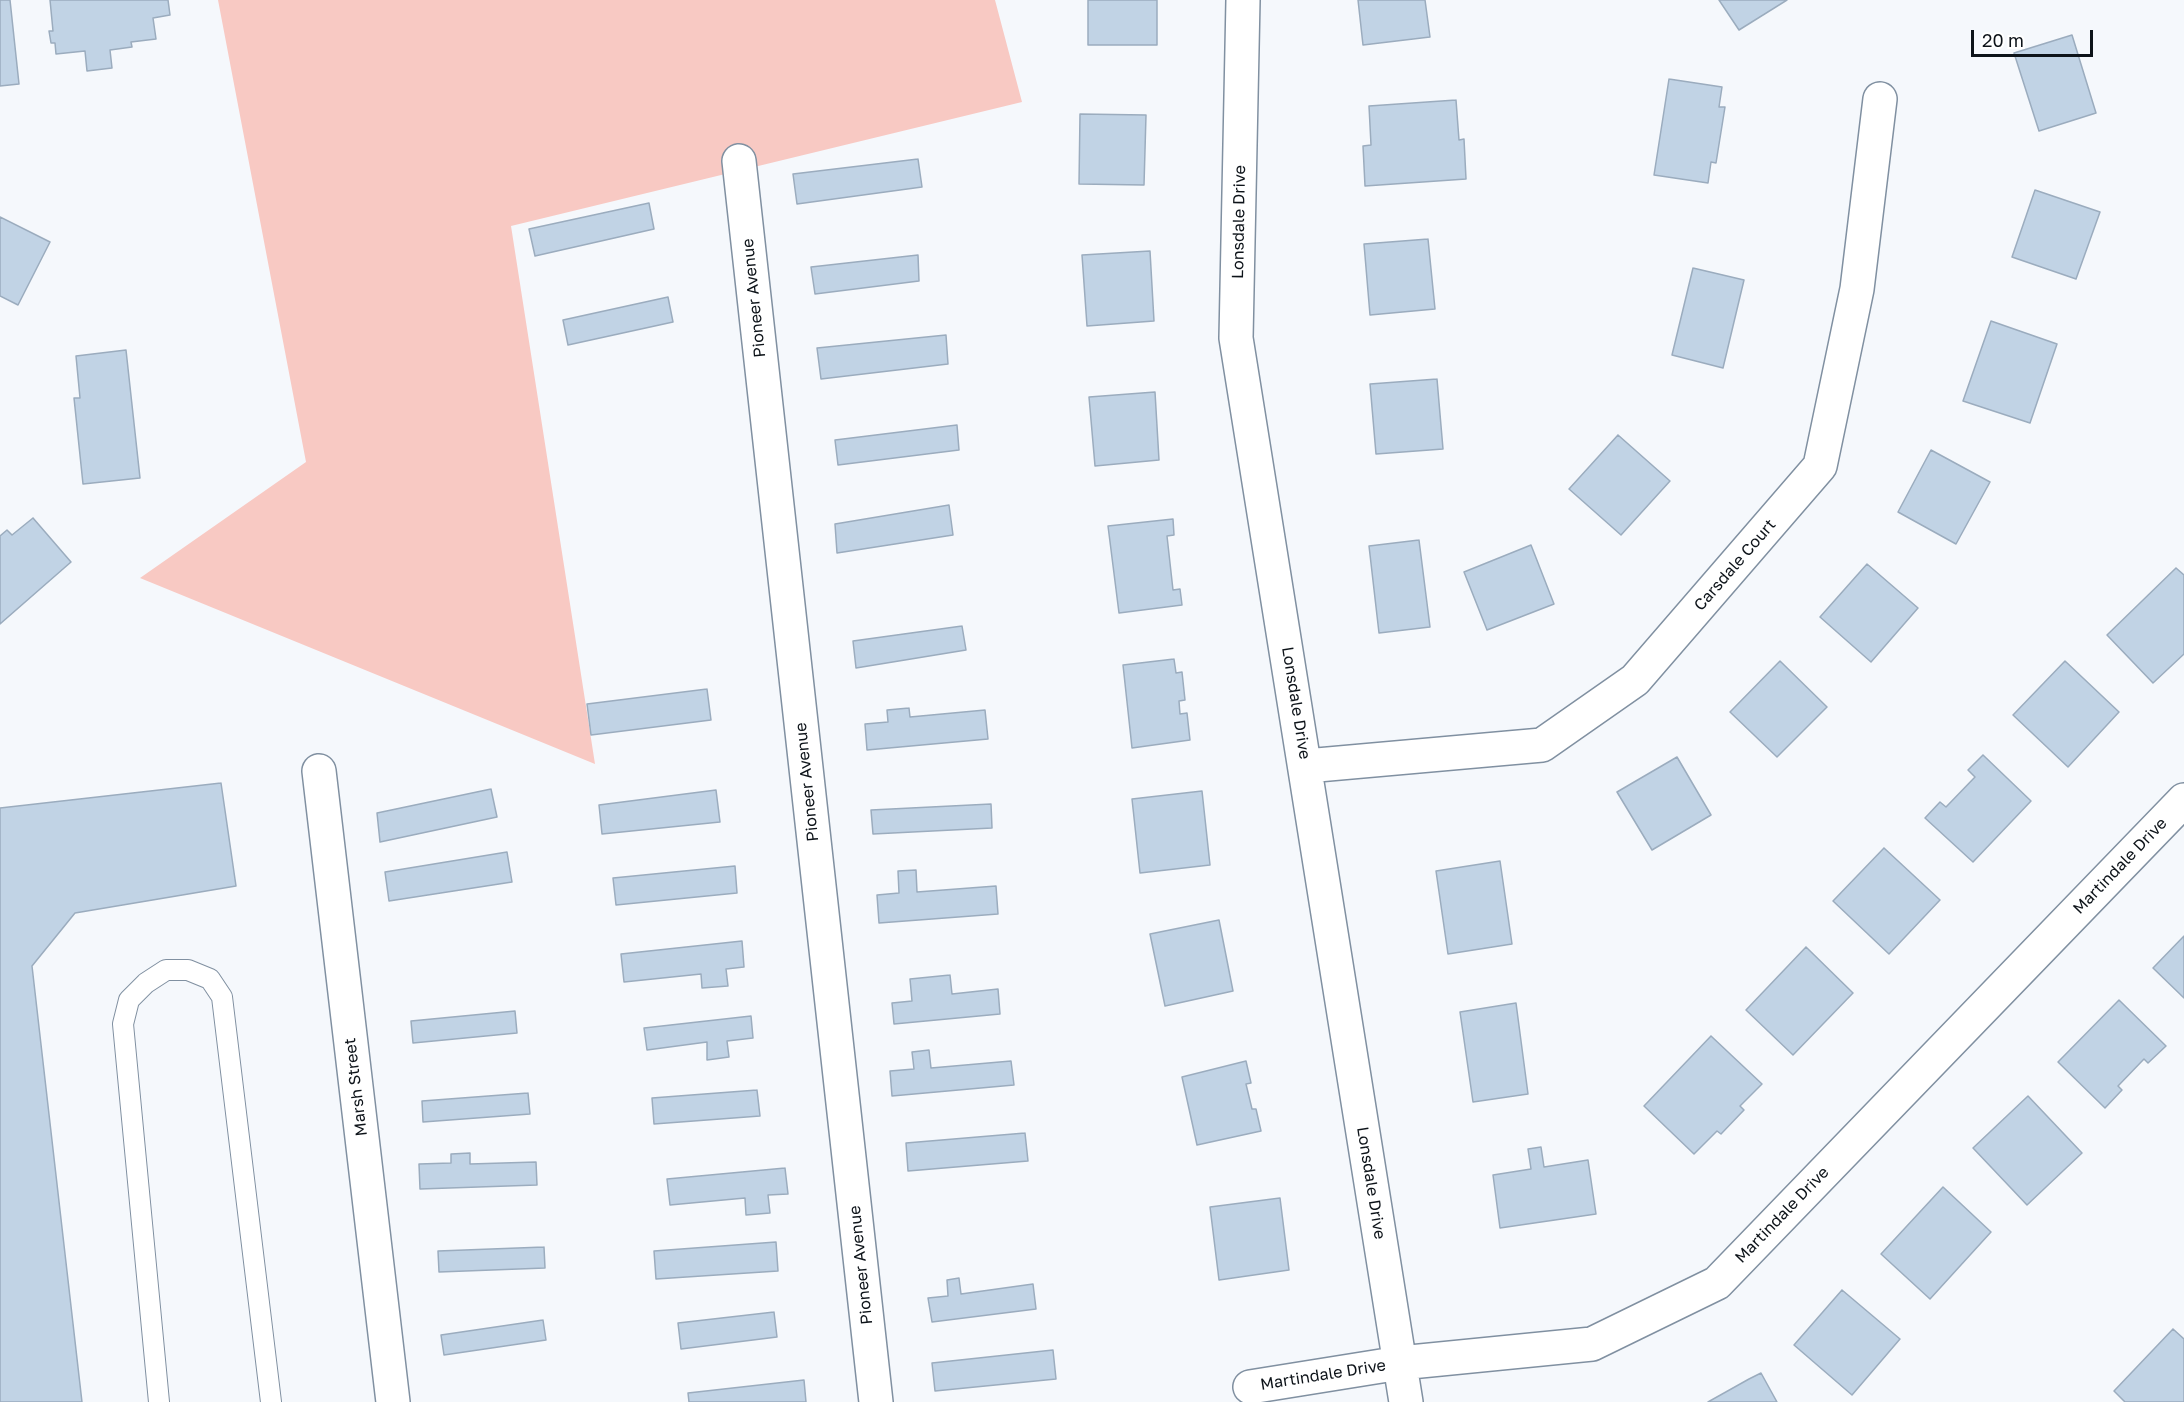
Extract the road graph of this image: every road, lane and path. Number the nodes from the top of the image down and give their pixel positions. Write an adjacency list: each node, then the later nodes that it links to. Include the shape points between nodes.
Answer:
1 (1243, 0): 4 (street, Lonsdale Drive, via 1236,338)
2 (1880, 99): 4 (street, Carsdale Court, via 1857,289 1820,466 1635,680 1542,745)
3 (739, 161): 12 (street, Pioneer Avenue)
4 (1306, 766): 7 (street, Lonsdale Drive)
5 (319, 771): 11 (street, Marsh Street)
6 (2184, 800): 7 (street, Martindale Drive, via 1718,1283 1593,1344)
7 (1400, 1363): 8 (street, Martindale Drive); 13 (street, Lonsdale Drive)
8 (1250, 1387)
9 (159, 1402): 10 (lane, via 123,1024 129,999 146,983 166,970 188,970 210,979 222,997)
10 (271, 1402)
11 (393, 1402)
12 (876, 1402)
13 (1406, 1402)

